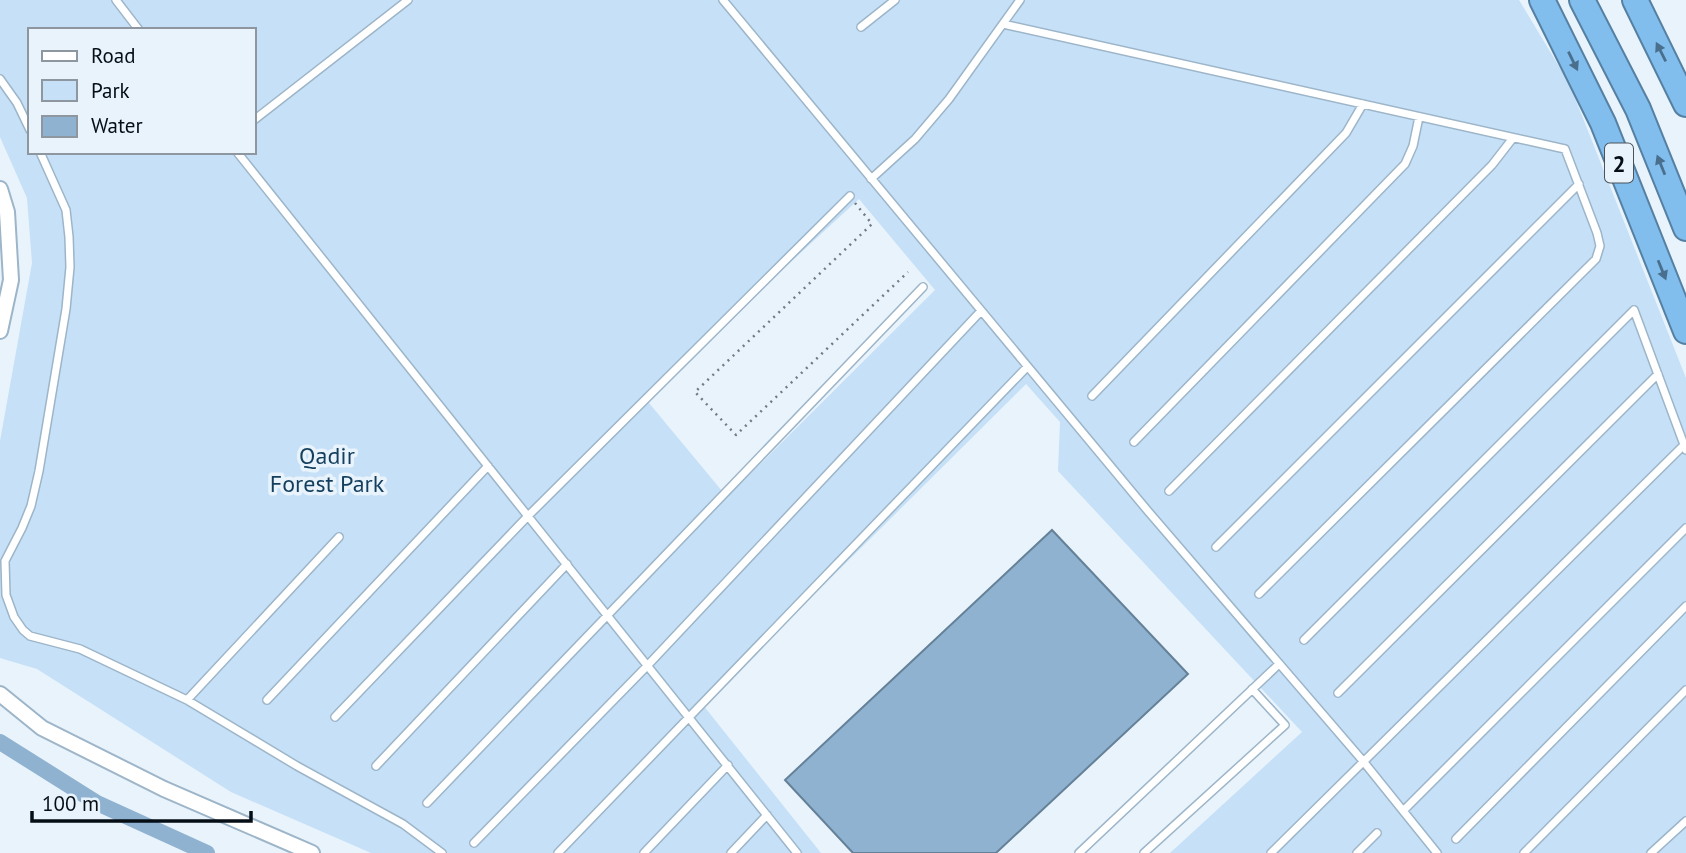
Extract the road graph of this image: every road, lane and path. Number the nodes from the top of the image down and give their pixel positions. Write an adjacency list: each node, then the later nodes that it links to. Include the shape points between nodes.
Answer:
1 (116, 0): 11 (lane)
2 (408, 0): 16 (lane)
3 (723, 0): 21 (lane)
4 (895, 0): 10 (lane)
5 (1020, 0): 9 (lane)
6 (1542, 0): 30 (highway, 2, one-way to 30, via 1603,123)
7 (1582, 0): 25 (highway, 2, one-way to 7, via 1638,108)
8 (1635, 0): 14 (highway, one-way to 8)
9 (1003, 24): 13 (lane); 21 (lane, via 915,139)
10 (861, 27)
11 (137, 28)
12 (0, 79): 17 (lane)
13 (1363, 104): 15 (lane); 33 (lane, via 1346,133)
14 (1686, 104)
15 (1419, 117): 18 (lane); 34 (lane, via 1405,164)
16 (256, 118)
17 (28, 126)
18 (1513, 138): 22 (lane, via 1565,149); 37 (lane)
19 (41, 154): 53 (lane, via 66,210 70,267 39,471 31,506 5,561 6,596 14,617 30,636 80,649)
20 (239, 154): 36 (lane)
21 (871, 179): 28 (lane)
22 (1579, 184): 41 (lane); 43 (lane, via 1600,246 1596,259)
23 (0, 189): 29 (street, via 7,212 11,280)
24 (850, 196): 26 (path, via 872,224 695,392 736,435); 38 (lane)
25 (1686, 228)
26 (908, 272)
27 (923, 287): 45 (lane)
28 (981, 311): 31 (lane); 48 (lane)
29 (0, 331)
30 (1686, 331)
31 (1027, 367): 47 (lane); 56 (lane)
32 (1658, 374): 35 (lane); 46 (lane, via 1634,310); 51 (lane)
33 (1092, 396)
34 (1133, 443)
35 (1685, 448): 57 (lane)
36 (488, 466): 38 (lane); 54 (lane)
37 (1169, 491)
38 (528, 516): 42 (lane); 55 (lane)
39 (1686, 528): 61 (lane)
40 (339, 537): 53 (lane)
41 (1216, 547)
42 (567, 564): 45 (lane); 59 (lane)
43 (1259, 594)
44 (1686, 606): 65 (lane)
45 (607, 614): 48 (lane); 60 (lane)
46 (1304, 640)
47 (1279, 664): 49 (lane); 57 (lane)
48 (648, 665): 56 (lane); 66 (lane)
49 (1252, 689): 73 (lane); 74 (lane, via 1285,724)
50 (1686, 690): 78 (lane)
51 (1338, 693)
52 (0, 694): 67 (street, via 42,728 164,789)
53 (187, 700): 68 (lane, via 403,824)
54 (267, 701)
55 (335, 717)
56 (689, 717): 58 (lane); 69 (lane)
57 (1363, 761): 61 (lane); 75 (lane)
58 (728, 765): 62 (lane); 70 (lane)
59 (376, 766)
60 (427, 803)
61 (1404, 810): 77 (lane)
62 (767, 815): 71 (lane); 72 (lane)
63 (1686, 821): 79 (lane)
64 (1377, 833): 76 (lane)
65 (1456, 839)
66 (474, 843)
67 (312, 853)
68 (442, 853)
69 (558, 853)
70 (643, 853)
71 (731, 853)
72 (797, 853)
73 (1079, 853)
74 (1144, 853)
75 (1271, 853)
76 (1357, 853)
77 (1437, 853)
78 (1524, 853)
79 (1651, 853)

